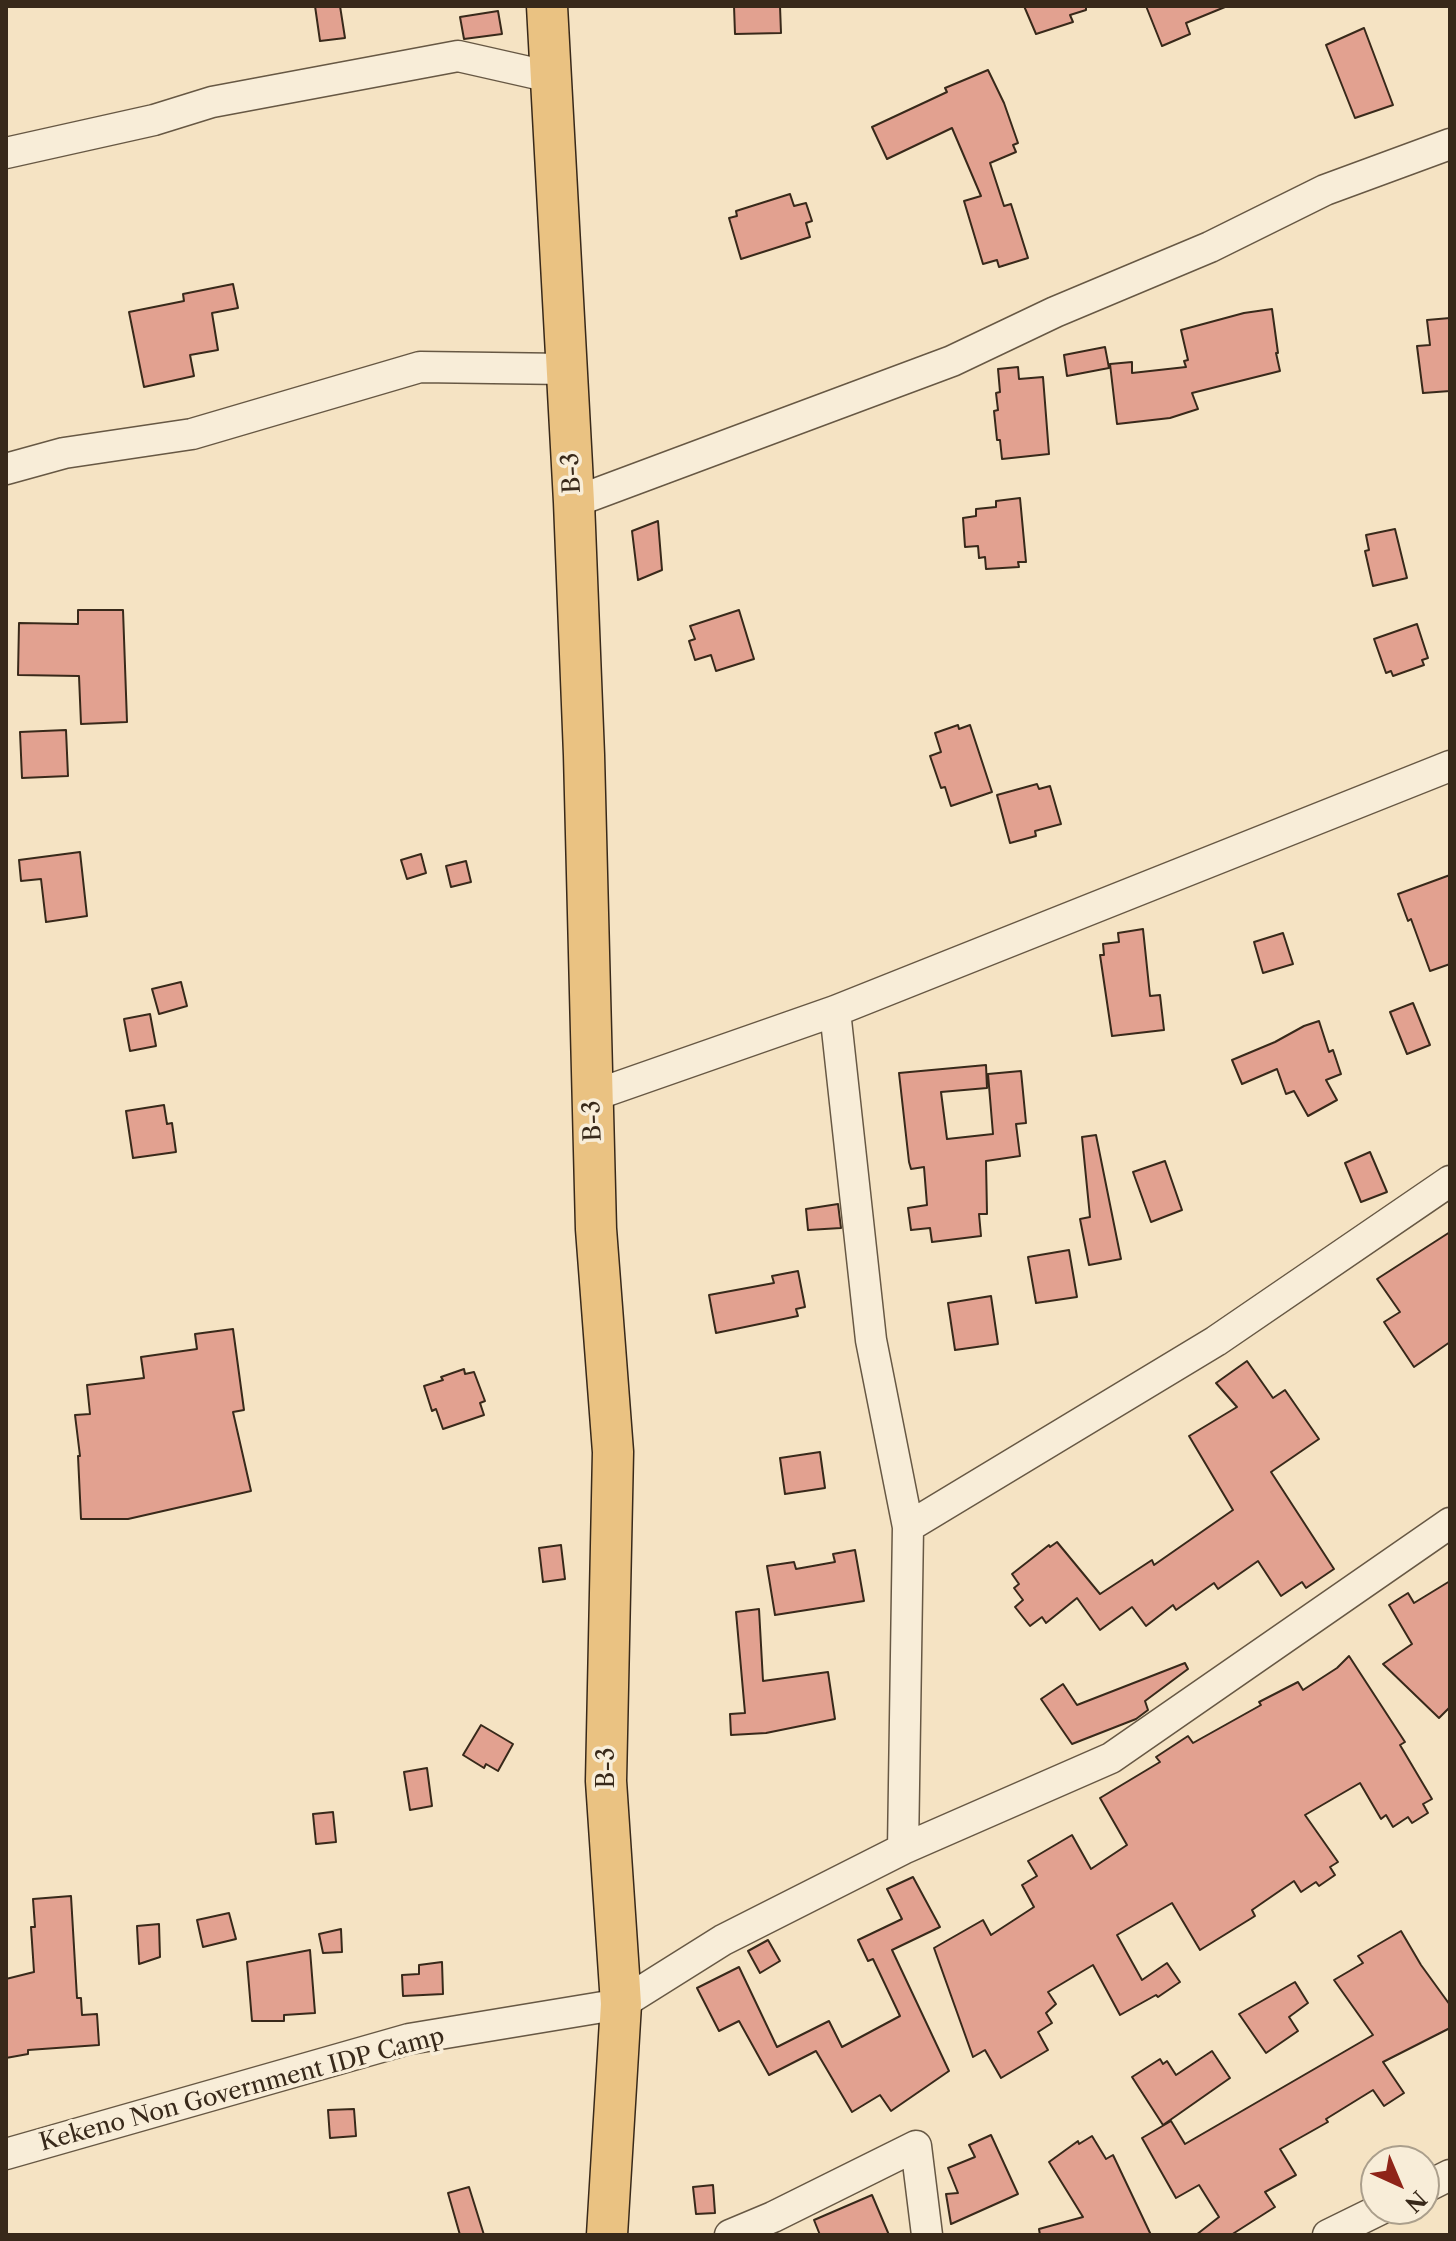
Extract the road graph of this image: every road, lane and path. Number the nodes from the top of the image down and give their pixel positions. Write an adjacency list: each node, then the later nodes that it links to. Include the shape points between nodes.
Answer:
1 (547, 6): 2 (main road, B-3)
2 (551, 77): 4 (street, via 458,56 212,102); 5 (main road, B-3)
3 (1450, 144): 7 (street, via 1325,190 952,361)
4 (6, 153)
5 (566, 369): 6 (street, via 420,367 192,434 64,453); 7 (main road, B-3)
6 (6, 469)
7 (574, 502): 10 (main road, B-3)
8 (1450, 766): 9 (street)
9 (835, 1011): 10 (street); 13 (street, via 871,1340)
10 (592, 1096): 15 (main road, B-3, via 613,1452 606,1781)
11 (1450, 1181): 13 (street, via 1216,1341)
12 (1450, 1523): 14 (street, via 1111,1758)
13 (908, 1527): 14 (street)
14 (903, 1849): 15 (street, via 723,1940)
15 (621, 2004): 16 (street, Kekeno Non Government IDP Camp, via 409,2039); 18 (main road, B-3)
16 (6, 2154)
17 (1360, 2219): 21 (street)
18 (607, 2235)
19 (730, 2235): 20 (street, via 916,2146)
20 (927, 2235)
21 (1328, 2235)

